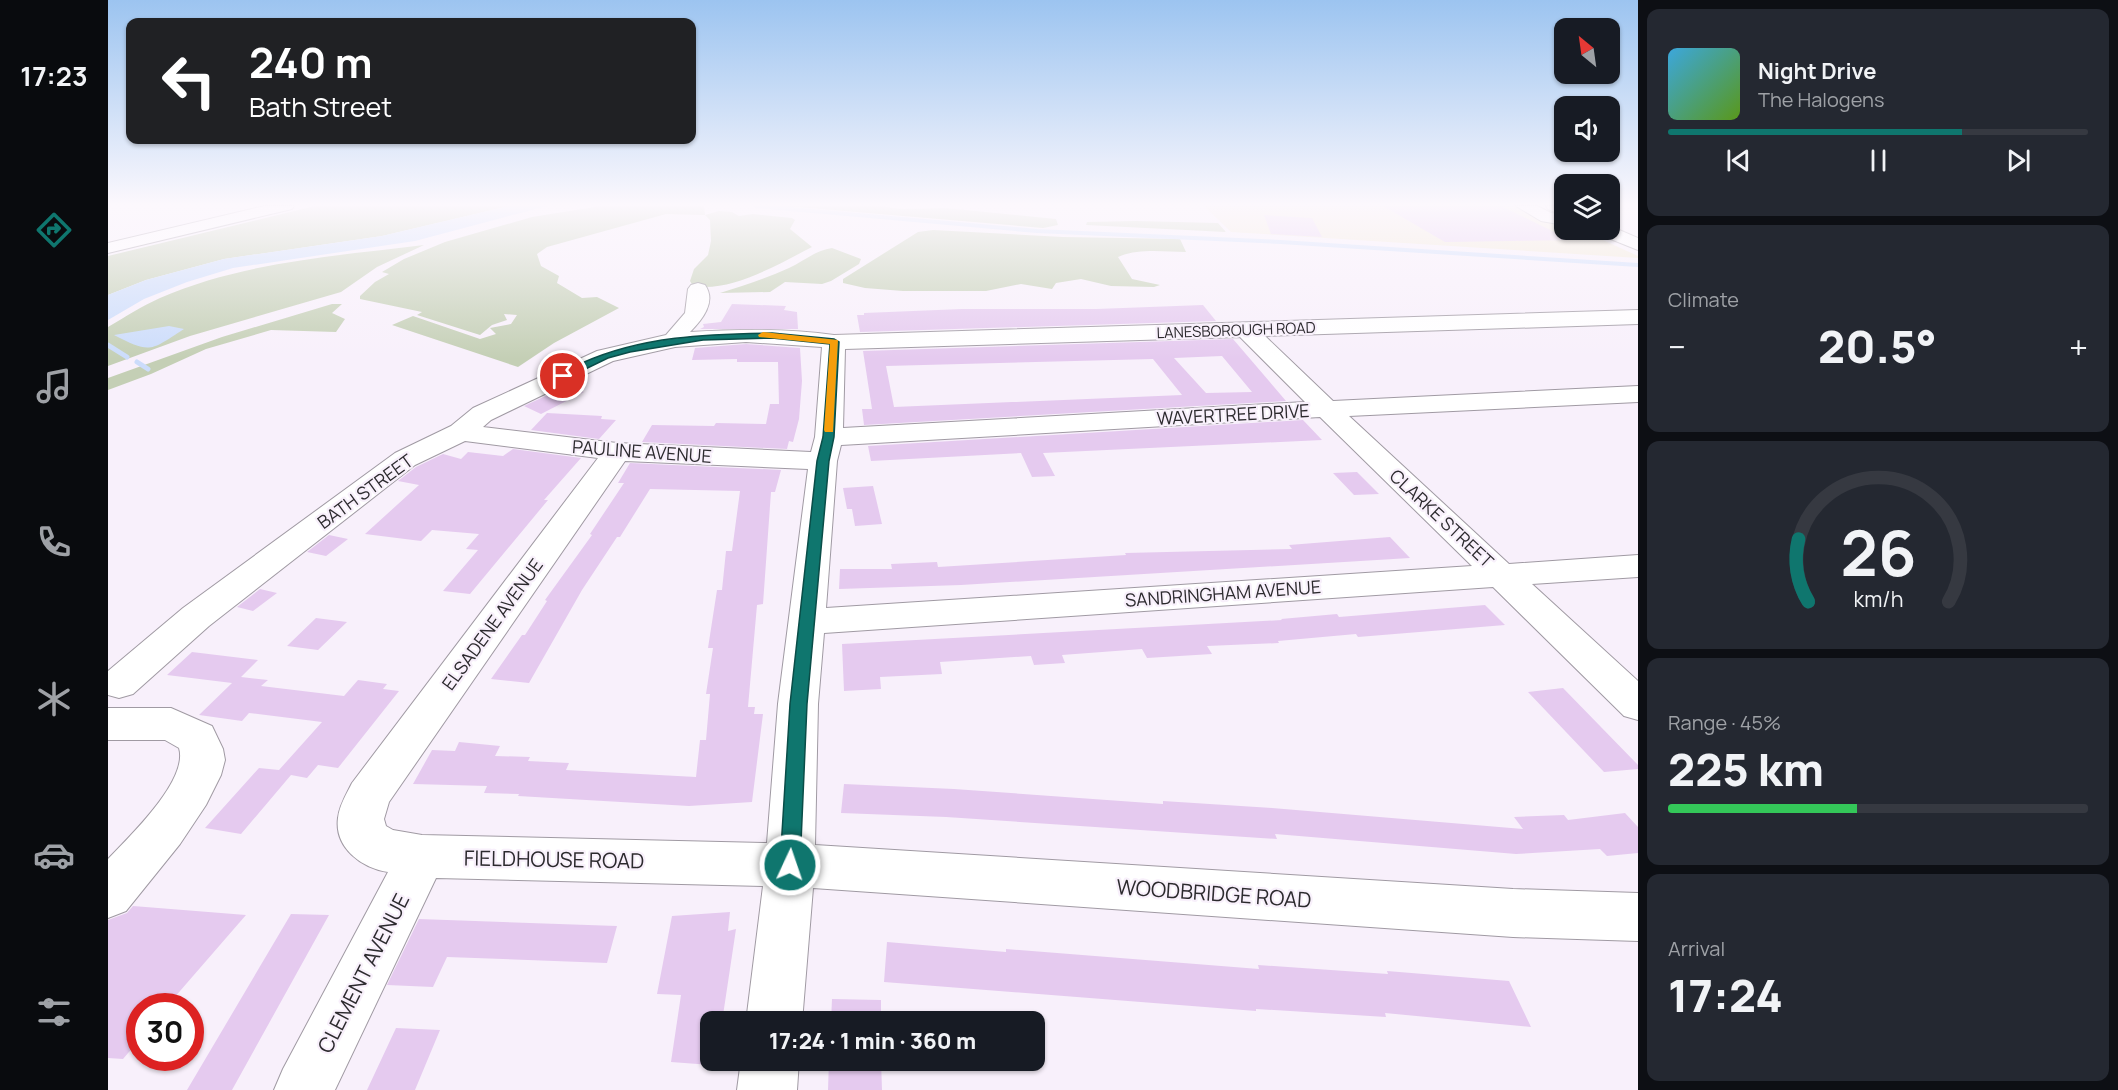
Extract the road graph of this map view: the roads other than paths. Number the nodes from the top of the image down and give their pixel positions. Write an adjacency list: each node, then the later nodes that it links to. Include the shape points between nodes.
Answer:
1 (698, 289): 4 (main road, via 696,316)
2 (1635, 319): 3 (main road, LANESBOROUGH ROAD)
3 (1246, 330): 5 (main road, LANESBOROUGH ROAD); 7 (main road, CLARKE STREET)
4 (675, 340): 5 (main road, BATH STREET, via 746,335); 8 (main road, BATH STREET, via 605,356 482,414)
5 (834, 342): 9 (main road)
6 (1638, 394): 7 (main road, WAVERTREE DRIVE)
7 (1324, 409): 9 (main road, WAVERTREE DRIVE); 12 (main road, CLARKE STREET)
8 (461, 432): 10 (main road, PAULINE AVENUE); 14 (main road, BATH STREET, via 405,459 196,617)
9 (826, 449): 10 (main road, PAULINE AVENUE); 13 (main road)
10 (617, 452): 16 (main road, ELSADENE AVENUE)
11 (1638, 566): 12 (main road, SANDRINGHAM AVENUE)
12 (1502, 574): 13 (main road, SANDRINGHAM AVENUE); 15 (main road, CLARKE STREET)
13 (808, 622): 18 (main road, via 798,704)
14 (113, 704): 19 (main road, BATH STREET, via 171,724 197,738 204,758 198,780 179,808)
15 (1638, 705)
16 (368, 796): 17 (main road, FIELDHOUSE ROAD, via 360,819 364,837 383,850)
17 (422, 856): 18 (main road, FIELDHOUSE ROAD); 23 (main road, CLEMENT AVENUE)
18 (790, 865): 20 (main road, WOODBRIDGE ROAD, via 1513,913); 21 (main road)
19 (108, 896)
20 (1638, 917)
21 (775, 1011)
22 (769, 1071): 24 (main road)
23 (304, 1090)
24 (767, 1090)

